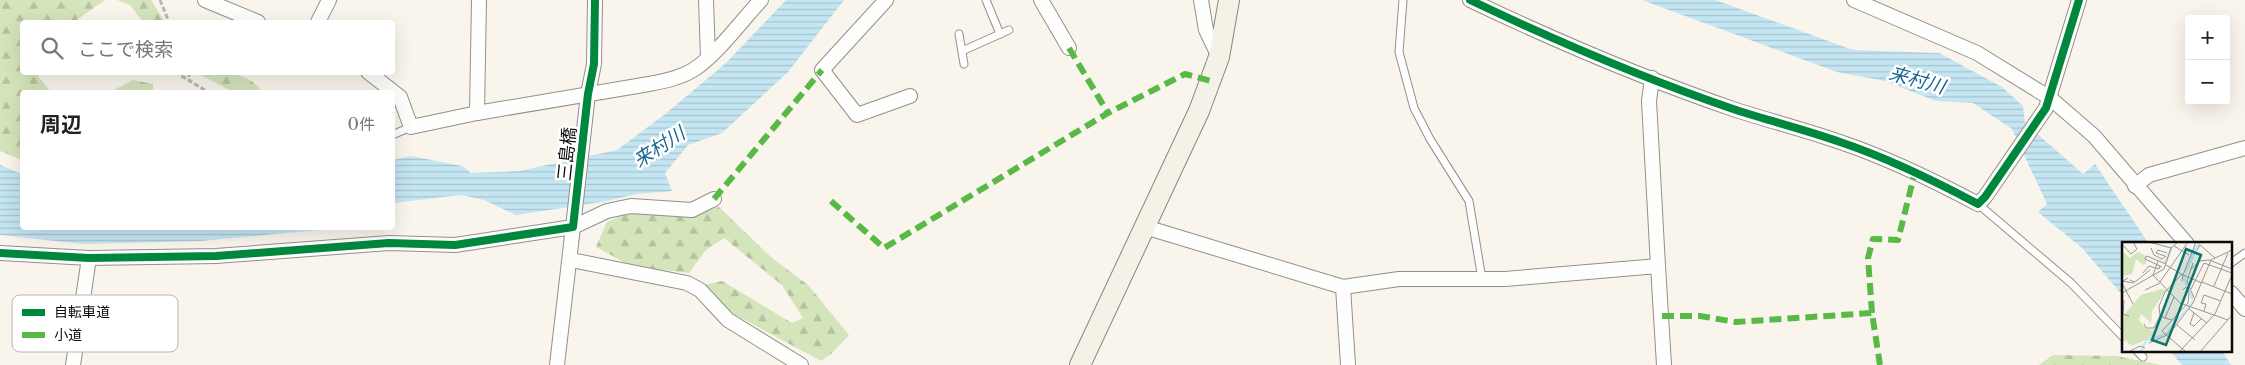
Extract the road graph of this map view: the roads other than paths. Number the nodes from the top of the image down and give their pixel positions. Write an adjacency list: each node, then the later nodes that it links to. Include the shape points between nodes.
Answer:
1 (206, 0): 16 (street)
2 (329, 0): 17 (street)
3 (480, 0): 33 (street)
4 (595, 0): 31 (street, 三島橋, via 594,64)
5 (706, 0): 24 (street)
6 (761, 0): 24 (street)
7 (886, 0): 30 (street, via 822,70 857,115)
8 (986, 0): 20 (lane)
9 (1041, 0): 21 (street)
10 (1201, 0): 23 (street, via 1206,30)
11 (1229, 0): 23 (street)
12 (1403, 0): 49 (lane, via 1399,52 1414,108 1469,201)
13 (1470, 0): 27 (street)
14 (1854, 0): 32 (street, via 1977,54)
15 (2079, 0): 32 (street)
16 (253, 20)
17 (319, 20)
18 (1009, 30): 20 (lane)
19 (959, 34): 22 (lane)
20 (1000, 34): 22 (lane)
21 (1069, 48)
22 (962, 51): 25 (lane)
23 (1220, 57): 41 (street, via 1199,111)
24 (708, 58): 31 (street, via 674,79)
25 (964, 64)
26 (372, 75): 28 (street)
27 (1652, 78): 39 (street, via 1735,109 1842,142); 48 (street, via 1649,101)
28 (391, 90)
29 (395, 93): 34 (street, via 400,97)
30 (910, 96)
31 (588, 100): 33 (street); 40 (street, 三島橋)
32 (2048, 103): 37 (street, via 2094,136); 39 (street)
33 (477, 113): 34 (street)
34 (411, 127): 35 (lane)
35 (395, 134)
36 (2245, 148): 37 (street, via 2149,175)
37 (2135, 186): 42 (street)
38 (714, 199): 40 (street, via 692,210 632,206 607,211)
39 (1981, 201): 54 (lane)
40 (573, 227): 45 (street, via 455,245 389,243 216,256); 46 (street, 三島橋)
41 (1144, 227): 50 (street); 61 (street)
42 (2185, 242)
43 (0, 253): 45 (street)
44 (2245, 253): 47 (lane)
45 (89, 258): 52 (street)
46 (571, 260): 59 (street, 三島橋); 60 (street, via 686,283 700,290 728,320)
47 (2232, 262)
48 (1658, 266): 49 (street); 63 (street)
49 (1482, 279): 50 (street, via 1399,279)
50 (1343, 287): 62 (street)
51 (2232, 294): 53 (street)
52 (83, 295)
53 (2245, 309)
54 (2122, 336)
55 (75, 352): 58 (street)
56 (2138, 352): 57 (lane)
57 (2143, 358)
58 (73, 365)
59 (557, 365)
60 (801, 365)
61 (1080, 365)
62 (1348, 365)
63 (1664, 365)

